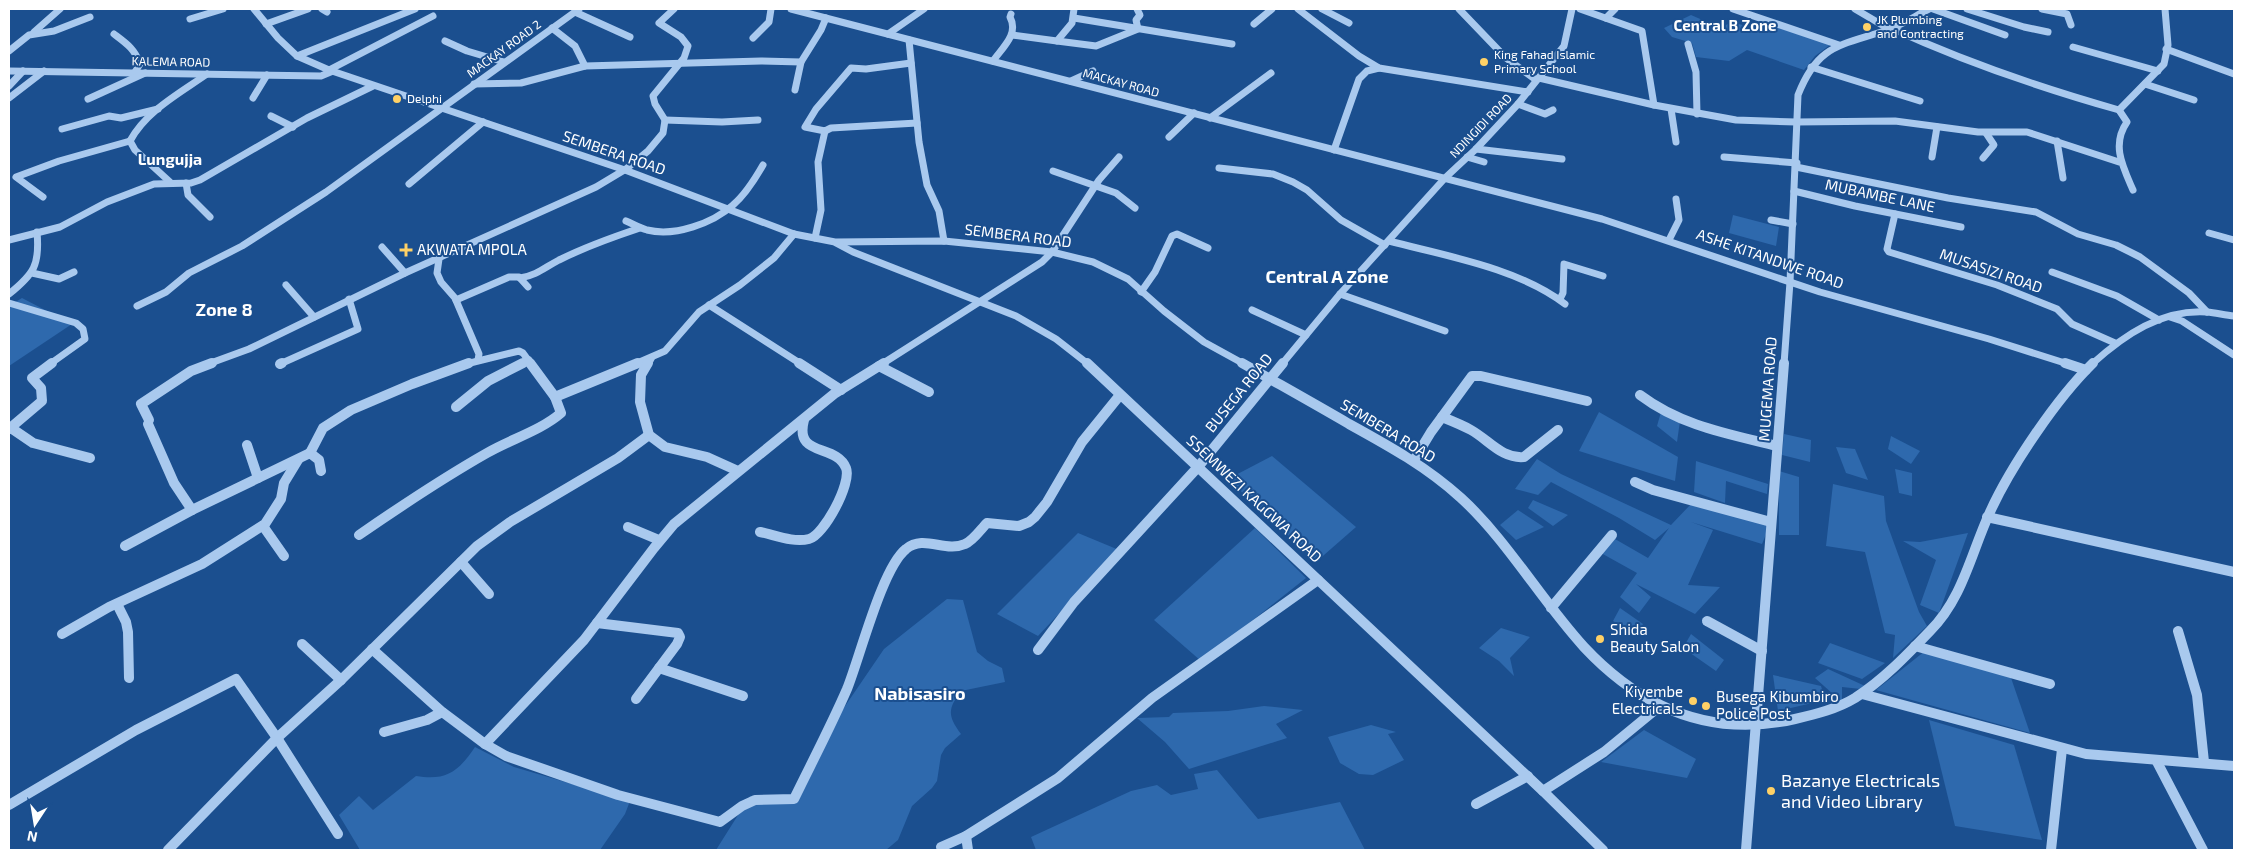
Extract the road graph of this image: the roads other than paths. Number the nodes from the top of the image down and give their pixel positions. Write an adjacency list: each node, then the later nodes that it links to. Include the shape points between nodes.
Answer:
1 (60, 9): 45 (street)
2 (223, 9): 33 (street)
3 (264, 9): 25 (street)
4 (308, 9): 35 (street)
5 (415, 9): 58 (street)
6 (674, 9): 62 (street, via 659,23 681,37 688,46)
7 (771, 9): 48 (street, via 769,22)
8 (791, 9): 30 (street, MACKAY ROAD)
9 (924, 9): 43 (street)
10 (1074, 9): 31 (street)
11 (1137, 9): 39 (street, via 1140,15 1136,20)
12 (1272, 9): 36 (street)
13 (1298, 9): 66 (street)
14 (1322, 9): 34 (street)
15 (1459, 9): 79 (street, via 1506,58)
16 (1572, 9): 79 (street, NDINGIDI ROAD, via 1564,46)
17 (1580, 9): 32 (street)
18 (1615, 9): 32 (street)
19 (1733, 9): 54 (street)
20 (1855, 9): 40 (street)
21 (1931, 9): 40 (street, MUGEMA ROAD); 46 (street)
22 (1967, 9): 41 (street)
23 (2042, 9): 37 (street, via 2067,14)
24 (2165, 9): 56 (street, via 2168,28)
25 (255, 10): 35 (street, SEMBERA ROAD)
26 (577, 10): 38 (street, MACKAY ROAD 2); 47 (street)
27 (1011, 14): 44 (street)
28 (433, 16): 70 (street, KALEMA ROAD)
29 (90, 17): 45 (street, via 54,31)
30 (826, 18): 43 (street, MACKAY ROAD); 61 (street)
31 (1074, 18): 39 (street); 51 (street)
32 (1606, 18): 93 (street, via 1644,34)
33 (190, 19)
34 (1349, 23)
35 (266, 24): 58 (street, SEMBERA ROAD)
36 (1254, 24)
37 (2071, 25)
38 (552, 28): 60 (street, MACKAY ROAD 2); 64 (street, via 575,46)
39 (1138, 29): 51 (street, via 1096,46); 52 (street)
40 (1890, 29): 54 (street, MUGEMA ROAD); 98 (street, via 1988,68)
41 (2048, 32)
42 (114, 34): 72 (street, via 137,55 140,64)
43 (888, 34): 50 (street, MACKAY ROAD)
44 (1012, 34): 51 (street); 59 (street)
45 (30, 35): 57 (street)
46 (2005, 35)
47 (630, 37)
48 (753, 38)
49 (445, 40): 60 (street, via 467,51)
50 (909, 40): 59 (street, MACKAY ROAD); 63 (street)
51 (1057, 41)
52 (1232, 44)
53 (1688, 44): 100 (street, via 1696,72)
54 (1839, 44): 65 (street, MUGEMA ROAD)
55 (2073, 47): 71 (street)
56 (2166, 49): 71 (street, via 2166,58); 77 (street)
57 (9, 51)
58 (297, 56): 70 (street, SEMBERA ROAD)
59 (993, 61): 80 (street, MACKAY ROAD)
60 (504, 62): 81 (street, MACKAY ROAD 2)
61 (800, 62): 62 (street); 85 (street)
62 (680, 63): 64 (street); 103 (street, via 653,96)
63 (911, 63): 107 (street); 111 (street, via 851,68 805,127)
64 (585, 66): 81 (street, via 521,84)
65 (1810, 67): 90 (street); 106 (street, MUGEMA ROAD, via 1798,95)
66 (1379, 68): 86 (street); 118 (street, via 1367,71 1359,79)
67 (9, 71): 68 (street, KALEMA ROAD)
68 (23, 71): 69 (street, KALEMA ROAD); 83 (street)
69 (44, 71): 72 (street, KALEMA ROAD); 87 (street)
70 (331, 71): 78 (street, KALEMA ROAD, via 321,76); 84 (street, SEMBERA ROAD)
71 (2158, 71): 82 (street)
72 (136, 72): 74 (street, KALEMA ROAD)
73 (1093, 72): 80 (street)
74 (146, 73): 76 (street, KALEMA ROAD); 89 (street)
75 (1271, 73): 102 (street)
76 (207, 74): 78 (street, KALEMA ROAD); 94 (street)
77 (2234, 74)
78 (268, 75): 88 (street)
79 (1537, 79): 86 (street, NDINGIDI ROAD); 93 (street)
80 (1071, 81): 99 (street, MACKAY ROAD)
81 (474, 84): 95 (street, MACKAY ROAD 2)
82 (2145, 84): 91 (street); 98 (street)
83 (9, 86)
84 (373, 86): 95 (street, SEMBERA ROAD); 108 (street)
85 (795, 90)
86 (1528, 92): 92 (street, NDINGIDI ROAD)
87 (9, 98)
88 (253, 98)
89 (88, 99)
90 (1920, 100)
91 (2194, 100)
92 (1518, 104): 97 (street, via 1545,114); 117 (street, NDINGIDI ROAD)
93 (1654, 106): 96 (street)
94 (163, 107): 110 (street); 114 (street, via 138,127)
95 (441, 107): 105 (street, SEMBERA ROAD); 183 (street, MACKAY ROAD 2, via 326,192 242,246 189,273 166,292)
96 (1671, 109): 100 (street); 116 (street)
97 (1553, 110)
98 (2119, 110): 126 (street, via 2127,122 2119,133)
99 (1194, 114): 102 (street, MACKAY ROAD); 113 (street)
100 (1697, 114): 106 (street, via 1736,120)
101 (271, 116): 108 (street)
102 (1210, 118): 118 (street, MACKAY ROAD)
103 (665, 120): 104 (street); 130 (street, via 664,130 654,143)
104 (758, 120)
105 (483, 122): 130 (street, SEMBERA ROAD); 137 (street)
106 (1796, 122): 109 (street, via 1880,120); 128 (street, MUGEMA ROAD)
107 (918, 123): 111 (street, via 849,126); 159 (street, via 927,185 939,210)
108 (292, 127): 136 (street, via 200,180)
109 (1937, 127): 112 (street); 122 (street)
110 (62, 129)
111 (825, 131): 155 (street, via 818,162 821,210)
112 (1986, 133): 115 (street, via 2027,132); 123 (street, via 1994,145)
113 (1169, 137)
114 (130, 141): 132 (street, via 59,160); 135 (street, via 135,150)
115 (2057, 141): 126 (street); 134 (street)
116 (1676, 142)
117 (1476, 149): 120 (street, NDINGIDI ROAD); 124 (street)
118 (1334, 150): 133 (street, MACKAY ROAD)
119 (1119, 157): 138 (street)
120 (1467, 157): 125 (street); 133 (street, NDINGIDI ROAD)
121 (1724, 157): 128 (street)
122 (1932, 157)
123 (1983, 158)
124 (1562, 159)
125 (1484, 162)
126 (2119, 162): 139 (street)
127 (763, 165): 144 (street, via 749,187)
128 (1796, 165): 140 (street, MUGEMA ROAD); 185 (street, via 1948,198 2036,212 2078,234 2116,245 2140,257 2188,292)
129 (1219, 168): 161 (street, via 1273,174 1293,182 1348,224)
130 (625, 170): 144 (street, SEMBERA ROAD); 165 (street, via 602,184)
131 (1053, 171): 138 (street)
132 (12, 178): 141 (street)
133 (1444, 178): 157 (street, ASHE KITANDWE ROAD, via 1553,205); 161 (street, BUSEGA ROAD)
134 (2064, 178)
135 (170, 182): 136 (street); 152 (street, via 144,188 107,202 67,224)
136 (186, 183): 146 (street, via 188,195)
137 (409, 184)
138 (1094, 186): 143 (street, via 1122,197); 164 (street)
139 (2133, 190)
140 (1794, 191): 145 (street, MUBAMBE LANE); 149 (street, MUGEMA ROAD)
141 (43, 198)
142 (1676, 199): 157 (street, via 1679,220)
143 (1135, 208)
144 (728, 209): 151 (street, via 675,231); 154 (street, SEMBERA ROAD)
145 (1895, 214): 150 (street, MUBAMBE LANE); 192 (street, MUSASIZI ROAD, via 1889,252 1997,285 2057,309 2072,324)
146 (210, 217)
147 (1771, 220): 149 (street)
148 (626, 221): 151 (street)
149 (1793, 224): 172 (street, MUGEMA ROAD)
150 (1961, 227)
151 (640, 228): 171 (street, via 559,260 535,275)
152 (37, 232): 156 (street); 168 (street, via 38,264)
153 (2209, 233): 158 (street)
154 (794, 234): 155 (street, SEMBERA ROAD); 182 (street, via 774,258)
155 (815, 238): 160 (street, SEMBERA ROAD)
156 (9, 240)
157 (1669, 240): 172 (street, ASHE KITANDWE ROAD)
158 (2234, 240)
159 (944, 241): 160 (street, SEMBERA ROAD); 164 (street, SEMBERA ROAD)
160 (835, 242): 181 (street, SSEMWEZI KAGGWA ROAD)
161 (1387, 243): 170 (street, via 1506,275 1562,301 1564,264); 177 (street, BUSEGA ROAD)
162 (382, 247): 169 (street)
163 (1208, 248): 175 (street, via 1177,234 1172,236 1155,272)
164 (1052, 252): 175 (street, SEMBERA ROAD, via 1108,268 1128,279); 181 (street)
165 (439, 259): 169 (street); 179 (street, via 441,282)
166 (74, 272): 168 (street, via 59,279)
167 (2052, 272): 189 (street, via 2117,296)
168 (32, 273): 176 (street)
169 (404, 273): 178 (street)
170 (1603, 276)
171 (520, 278): 174 (street); 179 (street, via 513,276 498,280)
172 (1790, 282): 199 (street, ASHE KITANDWE ROAD); 214 (street, MUGEMA ROAD)
173 (286, 285): 186 (street)
174 (528, 287)
175 (1141, 292): 200 (street, SEMBERA ROAD, via 1204,342)
176 (9, 294)
177 (1340, 294): 190 (street); 191 (street, BUSEGA ROAD)
178 (349, 299): 186 (street); 197 (street, via 358,329)
179 (456, 300): 195 (street, via 479,354)
180 (9, 302): 210 (street, via 76,323 84,329 85,339 32,378 41,388 42,401)
181 (981, 303): 198 (street); 203 (street, SSEMWEZI KAGGWA ROAD, via 1016,316 1056,339)
182 (709, 305): 194 (street); 201 (street)
183 (137, 306)
184 (1252, 310): 191 (street)
185 (2207, 312): 187 (street, SEMBERA ROAD); 188 (street, SEMBERA ROAD)
186 (314, 316): 224 (street, via 248,350 183,375 141,404 174,483)
187 (2169, 316): 189 (street, SEMBERA ROAD); 193 (street)
188 (2234, 316)
189 (2159, 320): 192 (street, SEMBERA ROAD, via 2140,327)
190 (1445, 331)
191 (1306, 335): 200 (street, BUSEGA ROAD)
192 (2115, 343): 199 (street, SEMBERA ROAD)
193 (2234, 355)
194 (651, 359): 205 (street); 212 (street, via 641,375 640,391)
195 (478, 360): 196 (street, via 519,351); 215 (street, via 351,410 323,428)
196 (528, 360): 205 (street); 207 (street, via 488,381)
197 (280, 364)
198 (879, 366): 201 (street); 202 (street)
199 (2086, 370): 225 (street, SEMBERA ROAD, via 2066,392 2025,452)
200 (1270, 379): 218 (street, SEMBERA ROAD); 219 (street, BUSEGA ROAD)
201 (841, 390): 208 (street)
202 (929, 392)
203 (1120, 395): 219 (street, SSEMWEZI KAGGWA ROAD); 262 (street, via 1090,430 1070,459 1058,485 1029,522 1016,526 987,523 962,546 918,542 897,559 847,688 794,799 751,801 720,822 618,795 506,756)
204 (1640, 395): 214 (street, via 1682,419)
205 (555, 397): 230 (street, via 561,413 553,420 508,440 467,464)
206 (1587, 401): 209 (street, via 1472,376)
207 (456, 407)
208 (805, 417): 221 (street); 229 (street, via 801,435 810,445 842,461 847,468 846,482 818,535 808,540 795,540)
209 (1442, 417): 211 (street, via 1471,430 1514,458 1524,457); 218 (street)
210 (10, 429): 216 (street, via 33,443)
211 (1558, 430)
212 (649, 435): 221 (street, via 665,447 708,457); 235 (street, via 618,458 510,522)
213 (247, 445): 222 (street)
214 (1777, 446): 226 (street, MUGEMA ROAD)
215 (310, 453): 217 (street); 220 (street, via 320,463)
216 (90, 458)
217 (298, 460): 222 (street); 227 (street, via 284,483 281,499)
218 (1414, 460): 240 (street, SEMBERA ROAD, via 1443,481 1485,523)
219 (1198, 467): 237 (street, SSEMWEZI KAGGWA ROAD); 248 (street, BUSEGA ROAD, via 1074,602)
220 (321, 471)
221 (738, 471): 232 (street)
222 (258, 478): 224 (street)
223 (1635, 482): 226 (street, via 1653,490)
224 (192, 510): 233 (street)
225 (1987, 518): 236 (street); 246 (street, SEMBERA ROAD, via 1952,606)
226 (1771, 522): 249 (street, MUGEMA ROAD)
227 (262, 526): 234 (street); 239 (street, via 202,564)
228 (628, 526): 232 (street)
229 (760, 532)
230 (359, 535)
231 (1612, 535): 240 (street)
232 (659, 540): 242 (street)
233 (125, 546)
234 (284, 556)
235 (461, 562): 238 (street); 247 (street)
236 (2234, 572)
237 (1318, 580): 267 (street, SSEMWEZI KAGGWA ROAD); 272 (street, via 1152,698 1058,778)
238 (490, 594)
239 (117, 604): 244 (street); 251 (street, via 128,632)
240 (1551, 608): 257 (street, SEMBERA ROAD, via 1592,654 1622,681)
241 (1707, 621): 249 (street)
242 (598, 623): 250 (street, via 678,633 677,644); 262 (street, via 545,684)
243 (2178, 631): 265 (street, via 2199,700)
244 (62, 634)
245 (302, 644): 252 (street)
246 (1915, 646): 253 (street); 254 (street, SEMBERA ROAD)
247 (372, 649): 252 (street); 258 (street)
248 (1038, 650)
249 (1762, 651): 259 (street, MUGEMA ROAD)
250 (659, 668): 255 (street); 256 (street)
251 (129, 678)
252 (342, 680): 261 (street)
253 (2050, 684)
254 (1862, 694): 259 (street, SEMBERA ROAD, via 1815,714); 263 (street)
255 (743, 696)
256 (636, 699)
257 (1660, 706): 259 (street, SEMBERA ROAD, via 1712,724); 268 (street, via 1617,745)
258 (442, 712): 260 (street, via 427,720); 262 (street)
259 (1756, 726): 277 (street, MUGEMA ROAD)
260 (384, 732)
261 (277, 738): 270 (street, via 236,679 136,730); 271 (street); 274 (street)
262 (485, 744)
263 (2062, 749): 264 (street); 278 (street)
264 (2156, 760): 265 (street); 279 (street)
265 (2204, 762): 266 (street)
266 (2234, 766)
267 (1528, 776): 268 (street, SSEMWEZI KAGGWA ROAD); 269 (street)
268 (1543, 791): 276 (street, SSEMWEZI KAGGWA ROAD)
269 (1476, 804)
270 (9, 805)
271 (338, 834)
272 (966, 836): 273 (street); 275 (street)
273 (941, 847)
274 (168, 850)
275 (968, 850)
276 (1603, 850)
277 (1746, 850)
278 (2051, 850)
279 (2203, 850)

